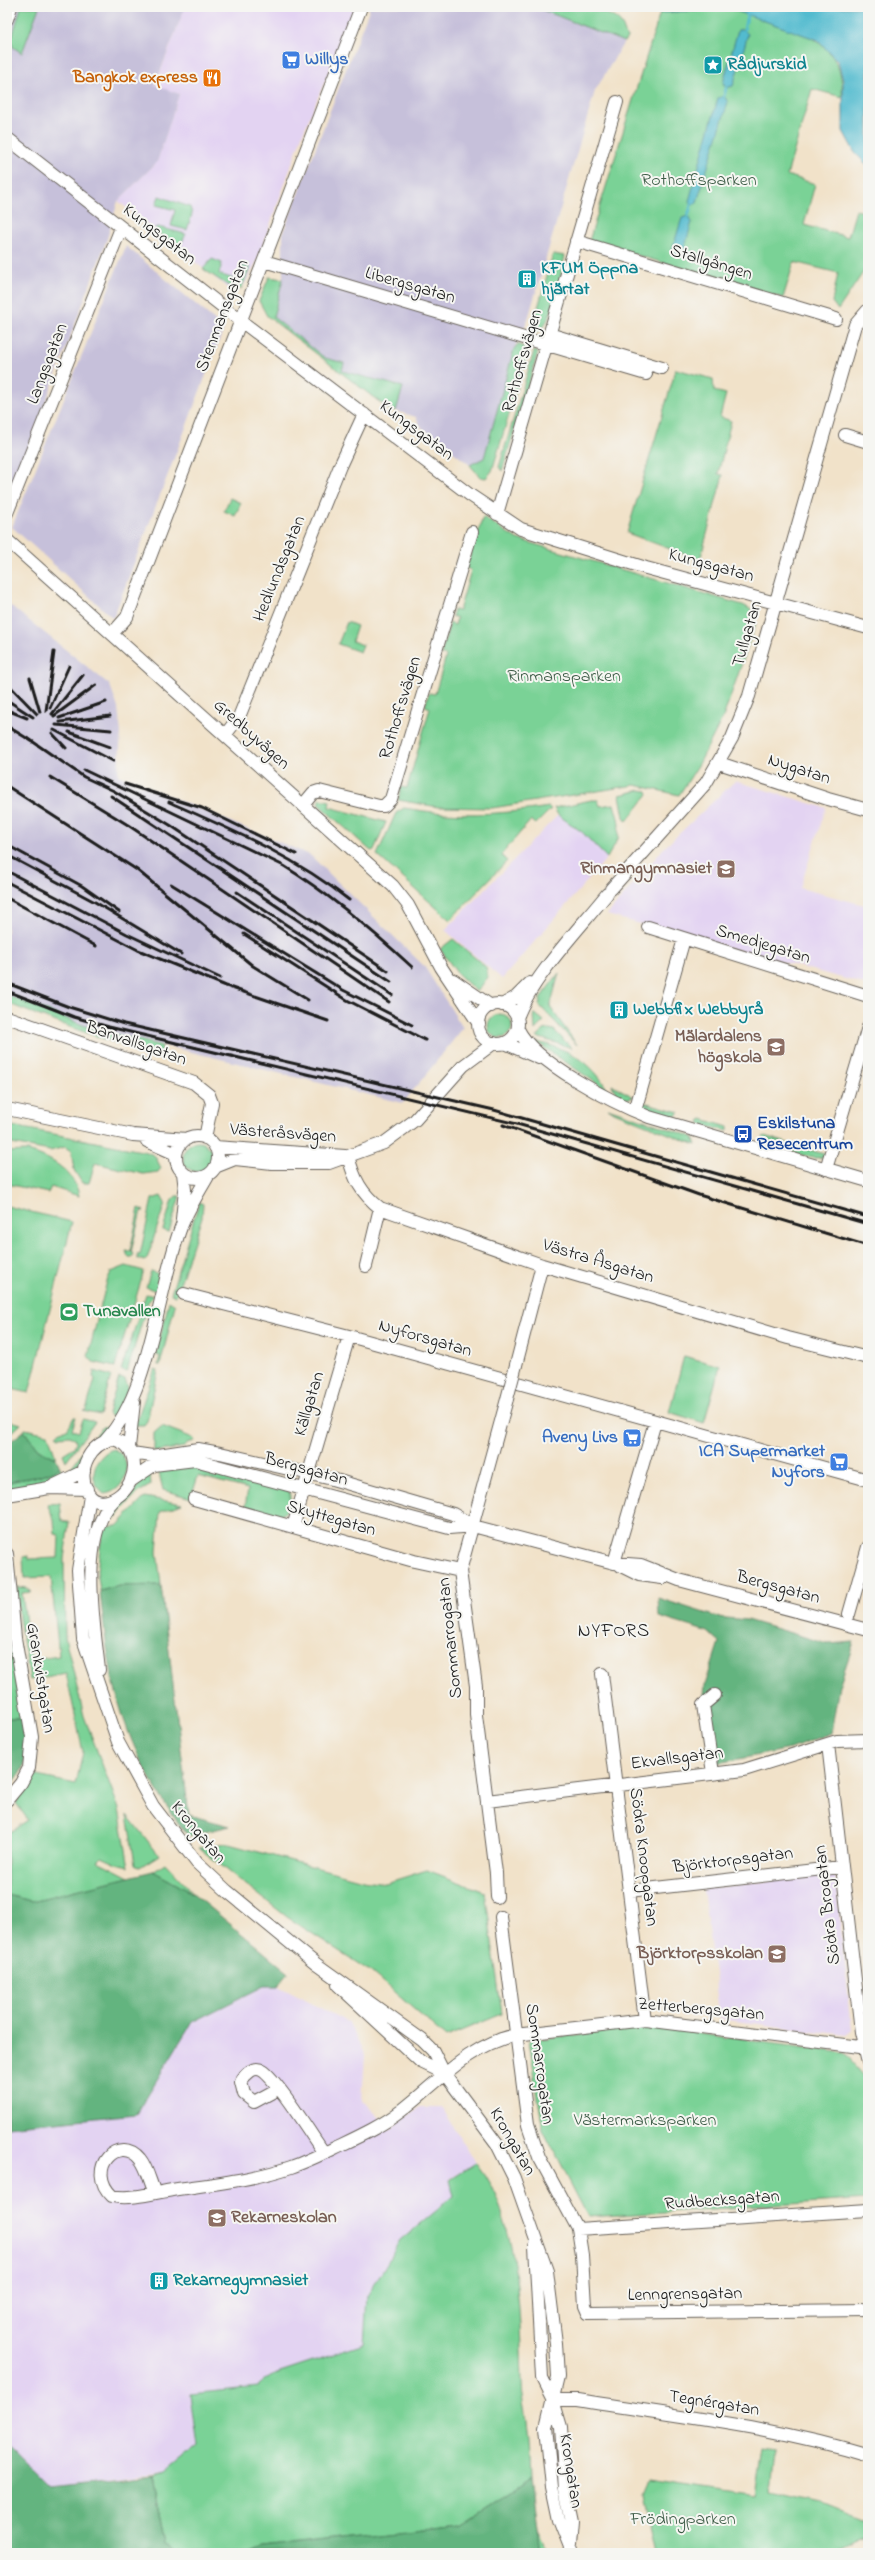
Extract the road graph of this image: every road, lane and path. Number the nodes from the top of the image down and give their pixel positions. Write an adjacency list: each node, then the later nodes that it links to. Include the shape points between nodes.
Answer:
1 (11, 7): 3 (street)
2 (361, 7): 8 (street, Stenmansgatan)
3 (7, 19)
4 (617, 102): 7 (street, Rothoffsvägen)
5 (7, 138): 6 (street, Kungsgatan)
6 (120, 228): 11 (street, Kungsgatan); 18 (street, Langsgatan)
7 (576, 241): 10 (street, Stallgången); 12 (street, Rothoffsvägen)
8 (264, 261): 11 (street, Stenmansgatan); 12 (street, Libergsgatan)
9 (868, 310): 22 (street, Tullgatan, via 855,325)
10 (836, 319)
11 (241, 321): 15 (street, Kungsgatan); 24 (street, Stenmansgatan, via 127,617)
12 (548, 339): 13 (street); 14 (street); 19 (street, Rothoffsvägen)
13 (662, 368)
14 (646, 374)
15 (364, 414): 19 (street, Kungsgatan); 25 (street, Hedlundsgatan, via 340,466 239,717)
16 (845, 435): 17 (street)
17 (868, 442)
18 (7, 513)
19 (497, 514): 22 (street, Kungsgatan, via 521,529 544,538)
20 (472, 532): 27 (street, Rothoffsvägen, via 391,799 384,806 379,806 319,791)
21 (7, 540): 24 (street, Gredbyvägen)
22 (776, 602): 23 (street, Kungsgatan); 26 (street, Tullgatan, via 749,696)
23 (868, 628)
24 (112, 634): 25 (street, Gredbyvägen)
25 (225, 735): 27 (street, Gredbyvägen)
26 (719, 763): 28 (street, Nygatan); 31 (street, Tullgatan, via 706,783 609,892)
27 (303, 805): 32 (street, Gredbyvägen, via 401,895)
28 (868, 810)
29 (648, 927): 30 (street, Smedjegatan)
30 (684, 939): 33 (street, Smedjegatan); 43 (street)
31 (559, 953): 34 (street, Tullgatan, via 516,998); 36 (street, Tullgatan, via 523,1004)
32 (447, 976): 34 (street, Gredbyvägen); 37 (street, Gredbyvägen)
33 (868, 996)
34 (496, 1005): 36 (street, via 511,1009); 37 (street, via 483,1011)
35 (7, 1017): 45 (street, Banvallsgatan, via 194,1083 209,1094 212,1103)
36 (518, 1023): 39 (street, via 514,1037); 41 (street, via 526,1041)
37 (479, 1026): 39 (street, via 485,1039); 40 (street, Västeråsvägen, via 475,1046)
38 (868, 1027): 50 (street)
39 (500, 1043): 40 (street, Västeråsvägen); 41 (street)
40 (464, 1066): 49 (street, Västeråsvägen, via 400,1134 384,1143)
41 (561, 1070): 43 (street, via 616,1104)
42 (7, 1109): 44 (street)
43 (635, 1111): 50 (street)
44 (133, 1136): 46 (street); 48 (street)
45 (205, 1138): 46 (street, via 199,1136); 47 (street)
46 (188, 1139): 48 (street, via 182,1143)
47 (215, 1147): 49 (street, Västeråsvägen); 51 (street, via 217,1159)
48 (176, 1154): 52 (street)
49 (348, 1156): 51 (street, Västeråsvägen, via 329,1163 302,1164 235,1159); 54 (street, Västra Åsgatan, via 361,1192)
50 (826, 1169): 53 (street)
51 (212, 1171): 52 (street, via 195,1178); 55 (street)
52 (183, 1173): 55 (street, via 185,1190)
53 (868, 1181)
54 (380, 1208): 56 (street, Västra Åsgatan); 57 (street)
55 (181, 1226): 61 (street)
56 (542, 1265): 60 (street, Västra Åsgatan, via 788,1338); 75 (street, Sommarrogatan, bridge)
57 (366, 1266)
58 (184, 1294): 59 (street, Nyforsgatan)
59 (349, 1336): 62 (street, Nyforsgatan); 66 (street, Källgatan)
60 (868, 1358)
61 (136, 1391): 63 (street, via 120,1423); 64 (street)
62 (654, 1422): 68 (street, Nyforsgatan); 79 (street)
63 (105, 1441): 64 (street, via 119,1440); 65 (street, via 90,1454)
64 (130, 1450): 66 (street, Bergsgatan, via 152,1456 198,1449); 67 (street, via 134,1462)
65 (84, 1471): 69 (street); 71 (street)
66 (308, 1473): 70 (street, Källgatan); 75 (street, Bergsgatan, via 453,1514)
67 (132, 1480): 70 (street, Bergsgatan, via 154,1465 194,1460); 73 (street)
68 (868, 1480)
69 (49, 1488): 71 (street); 72 (street)
70 (304, 1488): 75 (street, Bergsgatan, via 449,1528); 76 (street, Källgatan)
71 (88, 1493): 73 (street, via 107,1501); 84 (street, Krongatan, via 78,1570 78,1591 83,1639)
72 (7, 1496)
73 (115, 1499): 84 (street, Krongatan, via 103,1513 94,1546 92,1591)
74 (194, 1499): 76 (street, Skyttegatan)
75 (472, 1526): 79 (street, Bergsgatan); 80 (street, Sommarrogatan)
76 (293, 1527): 80 (street, Skyttegatan, via 414,1561)
77 (868, 1547): 81 (street)
78 (7, 1554): 90 (street, Grankvistgatan, via 15,1638 32,1737 29,1768)
79 (614, 1563): 82 (street, Bergsgatan, via 640,1575 679,1580)
80 (460, 1571): 91 (street, Sommarrogatan, via 476,1686 476,1715)
81 (849, 1614)
82 (868, 1630)
83 (602, 1674): 89 (street, Södra Knoopgatan)
84 (100, 1689): 100 (street, Krongatan, via 125,1756 149,1800 197,1863 227,1892 316,1964 421,2062)
85 (715, 1695): 88 (street, via 703,1705)
86 (868, 1740): 87 (street, Ekvallsgatan)
87 (828, 1744): 88 (street, Ekvallsgatan, via 758,1767); 92 (street, Södra Brogatan)
88 (713, 1773): 89 (street, Ekvallsgatan)
89 (616, 1785): 91 (street, Ekvallsgatan); 93 (street, Södra Knoopgatan)
90 (7, 1800)
91 (487, 1800): 94 (street, Sommarrogatan)
92 (841, 1867): 93 (street, Björktorpsgatan); 98 (street, Södra Brogatan)
93 (629, 1891): 96 (street, Södra Knoopgatan)
94 (497, 1897)
95 (501, 1917): 97 (street, Sommarrogatan)
96 (645, 2020): 97 (street, Zetterbergsgatan); 98 (street, Zetterbergsgatan)
97 (515, 2035): 100 (street, Zetterbergsgatan, via 501,2038 472,2051); 105 (street, Sommarrogatan, via 524,2109 532,2141)
98 (866, 2048): 99 (street, Södra Brogatan)
99 (868, 2062)
100 (444, 2073): 102 (street, via 401,2111 368,2133); 106 (street, Krongatan, via 497,2144 514,2178)
101 (278, 2089): 102 (street)
102 (324, 2153): 103 (street, via 270,2173)
103 (154, 2192): 103 (street, via 141,2160 136,2155 123,2150 108,2156 102,2165 101,2173 106,2190 112,2196)
104 (868, 2210): 105 (street, Rudbecksgatan)
105 (578, 2229): 107 (street, Lenngrensgatan, via 585,2306 588,2313)
106 (535, 2238): 108 (street, Krongatan, via 542,2378); 108 (street, Krongatan, via 547,2271 556,2343 558,2377)
107 (868, 2310)
108 (553, 2400): 109 (street, Tegnérgatan, via 578,2400 770,2431 832,2444); 110 (street, Krongatan, via 546,2427 548,2453 559,2520)
109 (868, 2455)
110 (571, 2549)

